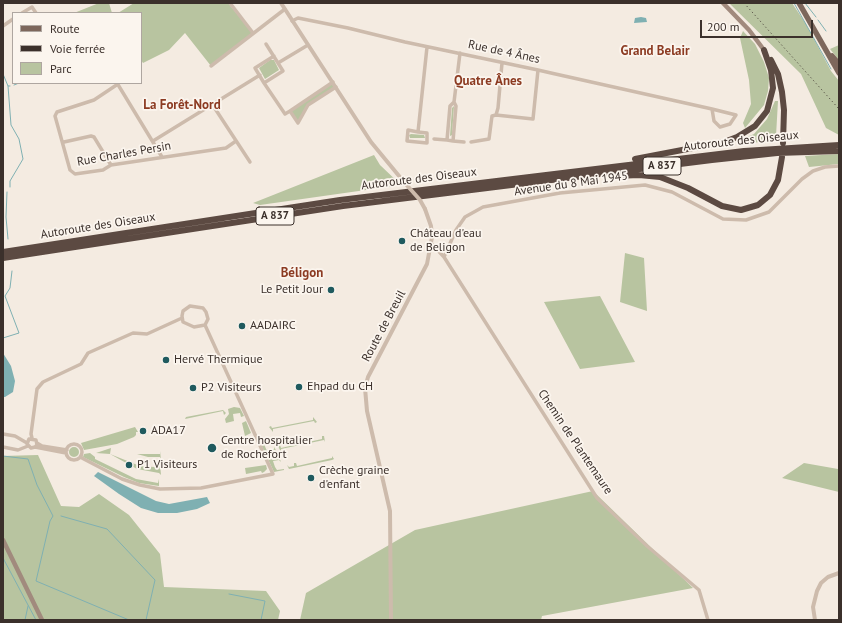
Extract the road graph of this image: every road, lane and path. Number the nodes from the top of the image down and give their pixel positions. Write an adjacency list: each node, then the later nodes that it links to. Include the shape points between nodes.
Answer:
1 (230, 3): 9 (street)
2 (281, 3): 5 (street)
3 (722, 3): 14 (main road, via 749,30)
4 (799, 3): 12 (main road)
5 (285, 9): 7 (street); 9 (street)
6 (12, 20): 8 (street)
7 (292, 21): 11 (street); 13 (street, Rue de 4 Ânes, via 298,18)
8 (3, 26)
9 (253, 33): 20 (street)
10 (266, 44): 16 (street)
11 (308, 45): 17 (street); 25 (street)
12 (824, 46): 19 (main road); 22 (main road)
13 (427, 47): 15 (street, Rue de 4 Ânes); 33 (street)
14 (764, 50): 42 (highway, via 775,68 782,92); 50 (highway, via 773,77 772,95 764,115 750,130 731,140)
15 (460, 53): 18 (street, Rue de 4 Ânes); 28 (street)
16 (274, 56): 17 (street); 23 (street, via 255,68)
17 (278, 63): 24 (street, via 283,71)
18 (502, 63): 21 (street, Rue de 4 Ânes); 32 (street)
19 (839, 64)
20 (211, 66)
21 (538, 70): 30 (street, Rue de 4 Ânes); 32 (street, via 534,119)
22 (839, 73)
23 (260, 75): 24 (street); 29 (street)
24 (264, 82): 31 (street, via 285,114)
25 (333, 82): 27 (street); 31 (street)
26 (118, 84): 37 (street); 39 (street, Rue Charles Persin, via 94,100 57,112 55,116)
27 (336, 87): 31 (street, via 308,105 298,123); 52 (street, Route de Breuil, bridge, via 371,142 420,200 431,226)
28 (454, 102): 35 (street, via 450,106); 36 (street, via 456,106)
29 (212, 104): 37 (street); 38 (street)
30 (712, 109): 30 (street, Rue de 4 Ânes, via 730,114 736,115 730,124 720,127 714,121)
31 (290, 111)
32 (496, 114): 41 (street, via 492,116 489,139)
33 (418, 132): 33 (street, via 408,130 407,140 426,143 427,133)
34 (434, 139): 35 (street)
35 (447, 140): 36 (street)
36 (453, 140): 40 (street)
37 (153, 141): 45 (street)
38 (236, 141): 45 (street, Rue Charles Persin, via 226,148); 47 (street)
39 (64, 142): 48 (street, via 94,137); 48 (street, Rue Charles Persin, via 70,170 75,174 103,170)
40 (464, 142)
41 (471, 142)
42 (783, 143)
43 (839, 145): 50 (highway, Autoroute des Oiseaux / A 837, via 744,150)
44 (839, 151): 51 (highway, Autoroute des Oiseaux / A 837, via 751,156)
45 (162, 157): 48 (street, Rue Charles Persin)
46 (782, 157): 51 (highway, via 778,180 770,195 758,205 741,210 722,206 660,177 630,175)
47 (250, 162)
48 (111, 165)
49 (839, 166): 54 (street, Avenue du 8 Mai 1945, via 813,170 769,212 746,220 723,219 672,192 645,185 618,186 483,207 465,217)
50 (574, 171): 53 (highway, Autoroute des Oiseaux / A 837, via 333,201)
51 (547, 181): 55 (highway, Autoroute des Oiseaux / A 837, via 335,207)
52 (432, 244): 54 (street); 69 (street, Route de Breuil, via 422,276 368,377 365,388 367,411 390,511)
53 (3, 251)
54 (444, 257): 70 (street, Chemin de Plantemaure, via 597,498 647,546 699,590)
55 (3, 258)
56 (182, 318): 57 (street, via 191,326); 57 (street, via 183,311 187,308 200,307 208,315); 59 (street, via 147,334 133,333 88,353 81,364 43,382 37,390)
57 (205, 326): 65 (street, via 273,474 201,488 160,489 122,479)
58 (3, 434): 61 (street, via 15,436)
59 (32, 438): 60 (street); 61 (street)
60 (37, 443): 63 (street); 64 (street)
61 (28, 445): 62 (street, via 18,450); 63 (street, via 31,448)
62 (3, 447)
63 (35, 447): 64 (street)
64 (66, 451): 65 (street, via 73,459); 65 (street, via 71,444 78,445 82,449)
65 (80, 457)
66 (3, 540): 68 (main road)
67 (839, 573): 71 (street, via 821,583 813,607)
68 (42, 620)
69 (391, 620)
70 (708, 620)
71 (815, 620)

